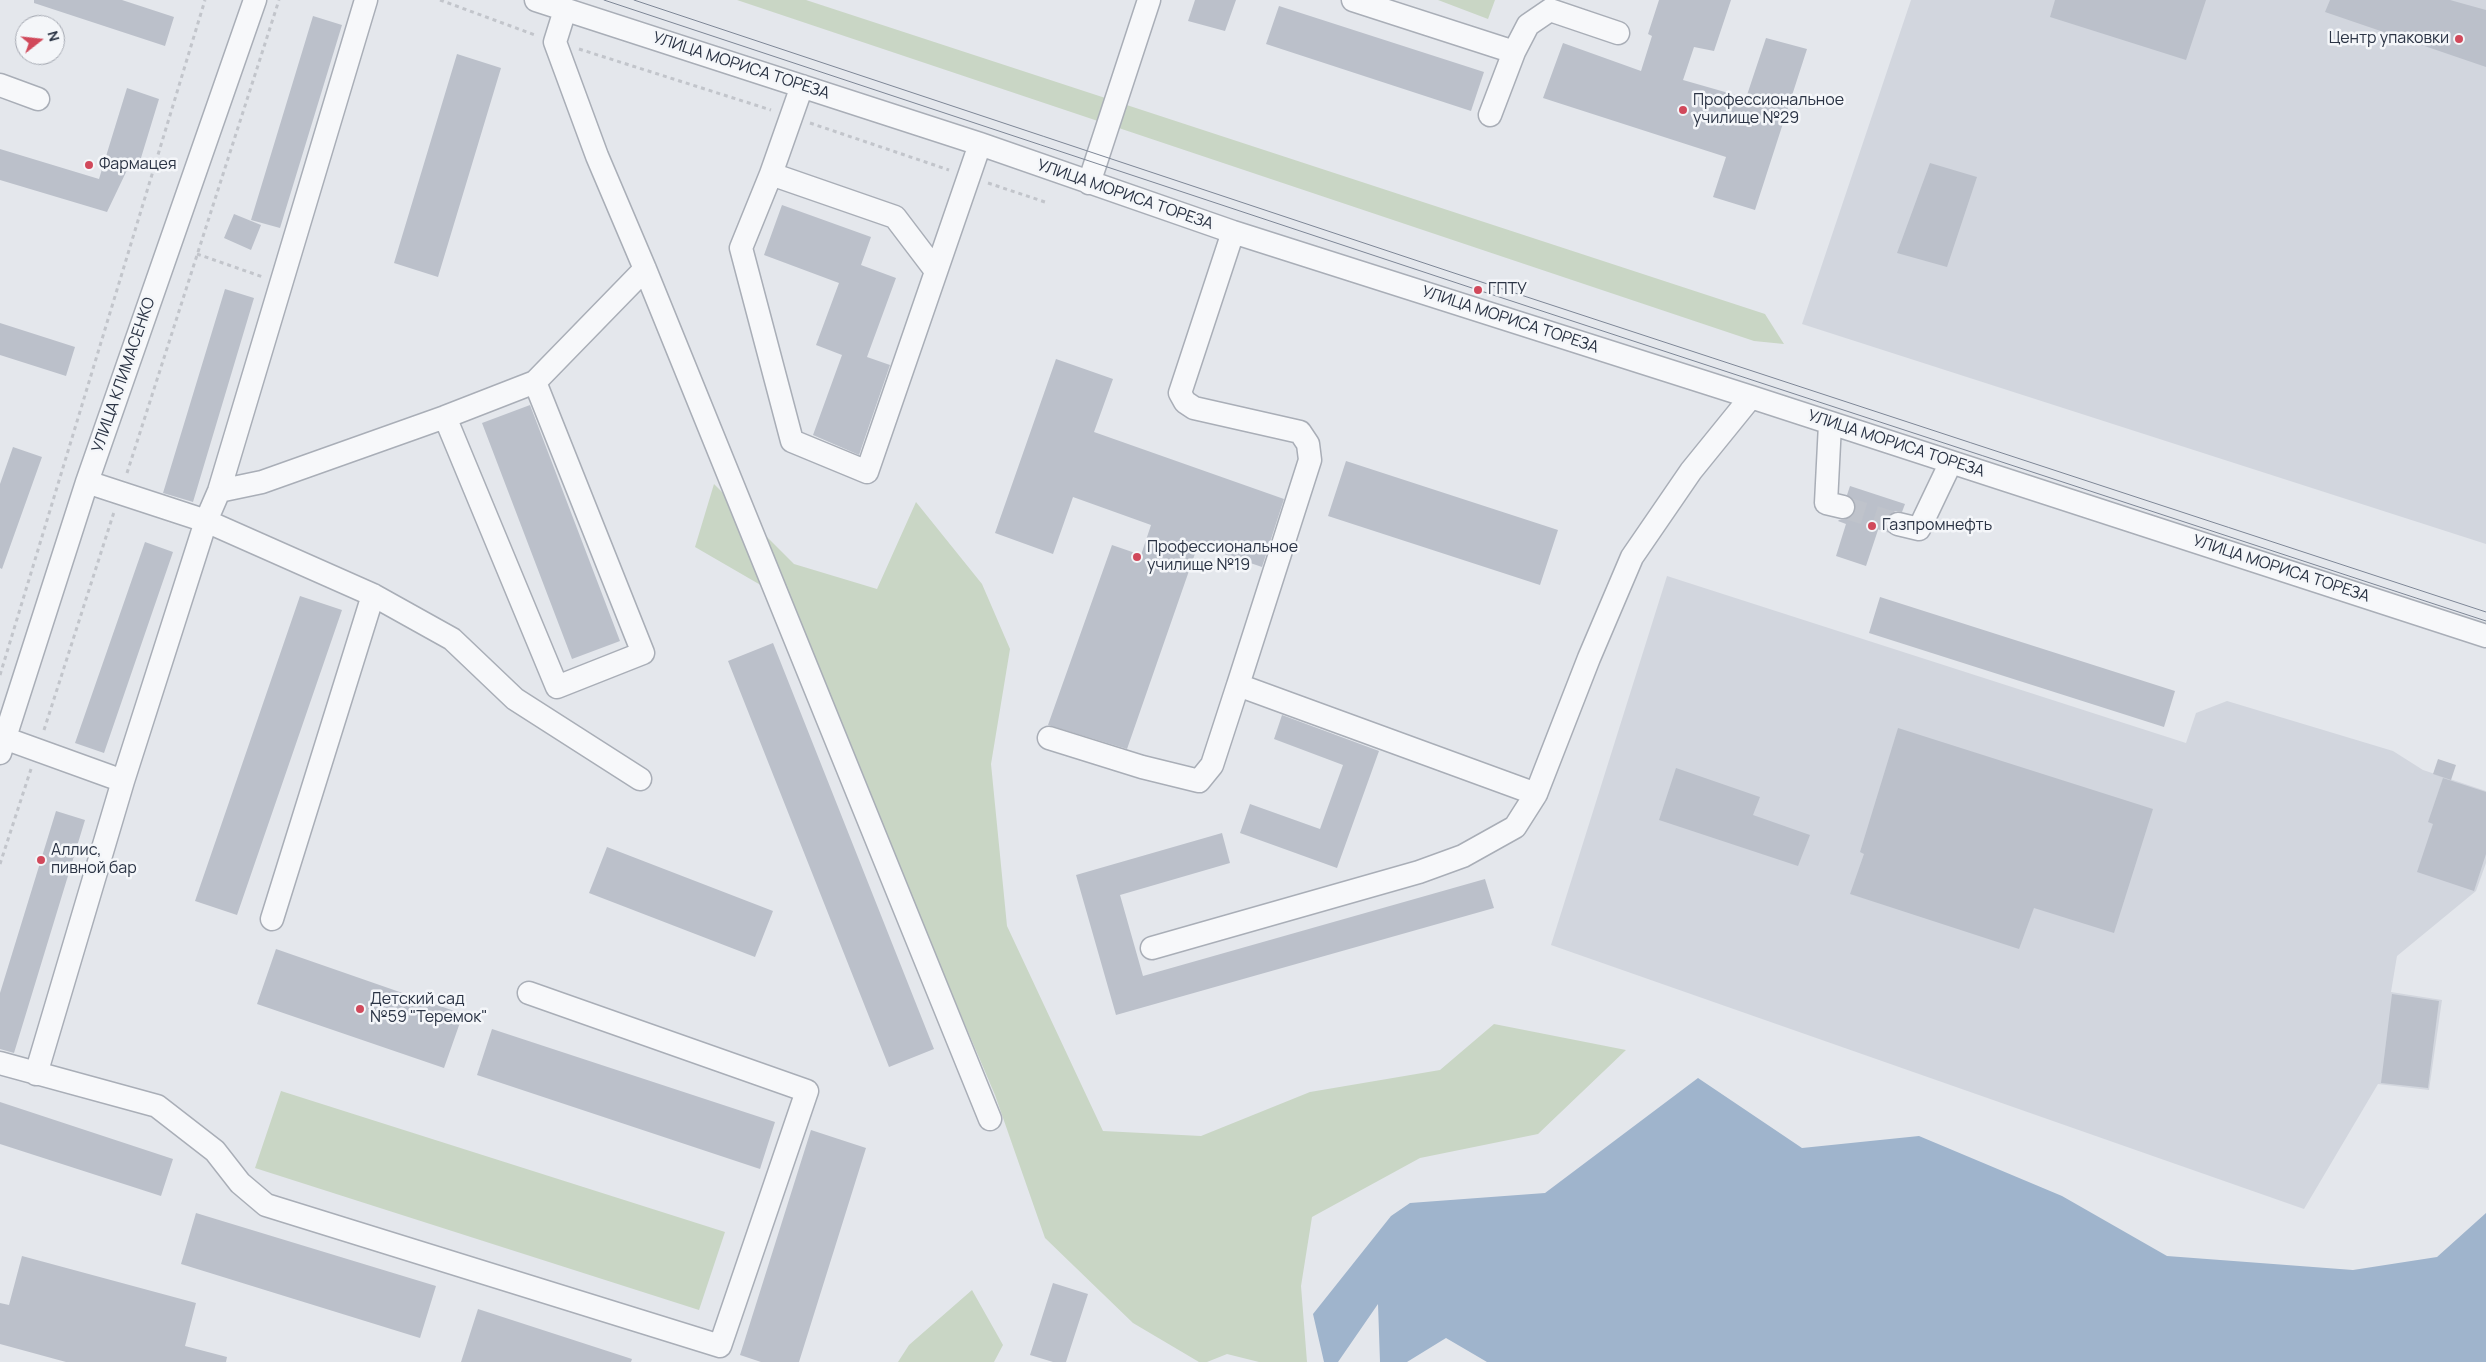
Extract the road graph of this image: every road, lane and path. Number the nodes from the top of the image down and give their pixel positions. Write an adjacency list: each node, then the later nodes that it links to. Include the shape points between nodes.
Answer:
1 (205, 0): 41 (path)
2 (255, 0): 33 (street, УЛИЦА КЛИМАСЕНКО)
3 (280, 0): 24 (path)
4 (366, 0): 27 (street)
5 (440, 0): 11 (path)
6 (536, 0): 9 (street, УЛИЦА МОРИСА ТОРЕЗА)
7 (1149, 0): 21 (street)
8 (1353, 0): 12 (street)
9 (565, 10): 11 (street); 14 (street, УЛИЦА МОРИСА ТОРЕЗА)
10 (1618, 33): 12 (street, via 1550,10 1528,25)
11 (555, 42): 17 (path); 25 (street, via 597,156)
12 (1514, 52): 16 (street)
13 (0, 86): 15 (street)
14 (802, 86): 17 (street); 18 (street, УЛИЦА МОРИСА ТОРЕЗА)
15 (38, 99)
16 (1490, 115)
17 (792, 117): 19 (street); 20 (path)
18 (980, 144): 20 (street); 21 (street, УЛИЦА МОРИСА ТОРЕЗА)
19 (771, 174): 26 (street, via 895,217); 26 (street, via 741,248 792,442 868,472)
20 (969, 176): 22 (path); 26 (street)
21 (1089, 183): 23 (street, УЛИЦА МОРИСА ТОРЕЗА)
22 (1046, 202)
23 (1233, 232): 29 (street, УЛИЦА МОРИСА ТОРЕЗА); 42 (street, via 1180,393 1194,408 1300,432 1308,444 1310,460)
24 (197, 254): 27 (path); 35 (path)
25 (645, 269): 28 (street); 55 (street)
26 (936, 271)
27 (281, 283): 34 (street)
28 (535, 382): 30 (street); 30 (street, via 643,654 557,687)
29 (1752, 397): 31 (street, УЛИЦА МОРИСА ТОРЕЗА); 48 (street, via 1691,471 1632,557)
30 (445, 417): 34 (street, via 262,482)
31 (1830, 424): 32 (street, УЛИЦА МОРИСА ТОРЕЗА); 36 (street, via 1826,503)
32 (1951, 462): 38 (street, via 1919,529); 40 (street, УЛИЦА МОРИСА ТОРЕЗА)
33 (87, 482): 35 (street); 44 (street, УЛИЦА КЛИМАСЕНКО)
34 (219, 491): 37 (street)
35 (120, 492): 37 (street); 45 (path)
36 (1843, 508)
37 (206, 521): 39 (street); 47 (street)
38 (1898, 524)
39 (373, 595): 46 (street, via 452,639 515,699); 50 (street)
40 (2486, 636)
41 (0, 675)
42 (1238, 685): 43 (street, via 1212,765 1199,781); 48 (street)
43 (1049, 738)
44 (2, 746): 45 (street)
45 (37, 750): 47 (street); 49 (path)
46 (640, 779)
47 (123, 781): 54 (street)
48 (1536, 794): 51 (street, via 1515,827 1463,856 1419,872)
49 (0, 864)
50 (272, 919)
51 (1152, 948)
52 (529, 993): 54 (street, via 807,1091 720,1346 266,1205 240,1183 214,1151 157,1106)
53 (0, 1063): 54 (street)
54 (36, 1074)
55 (990, 1119)

